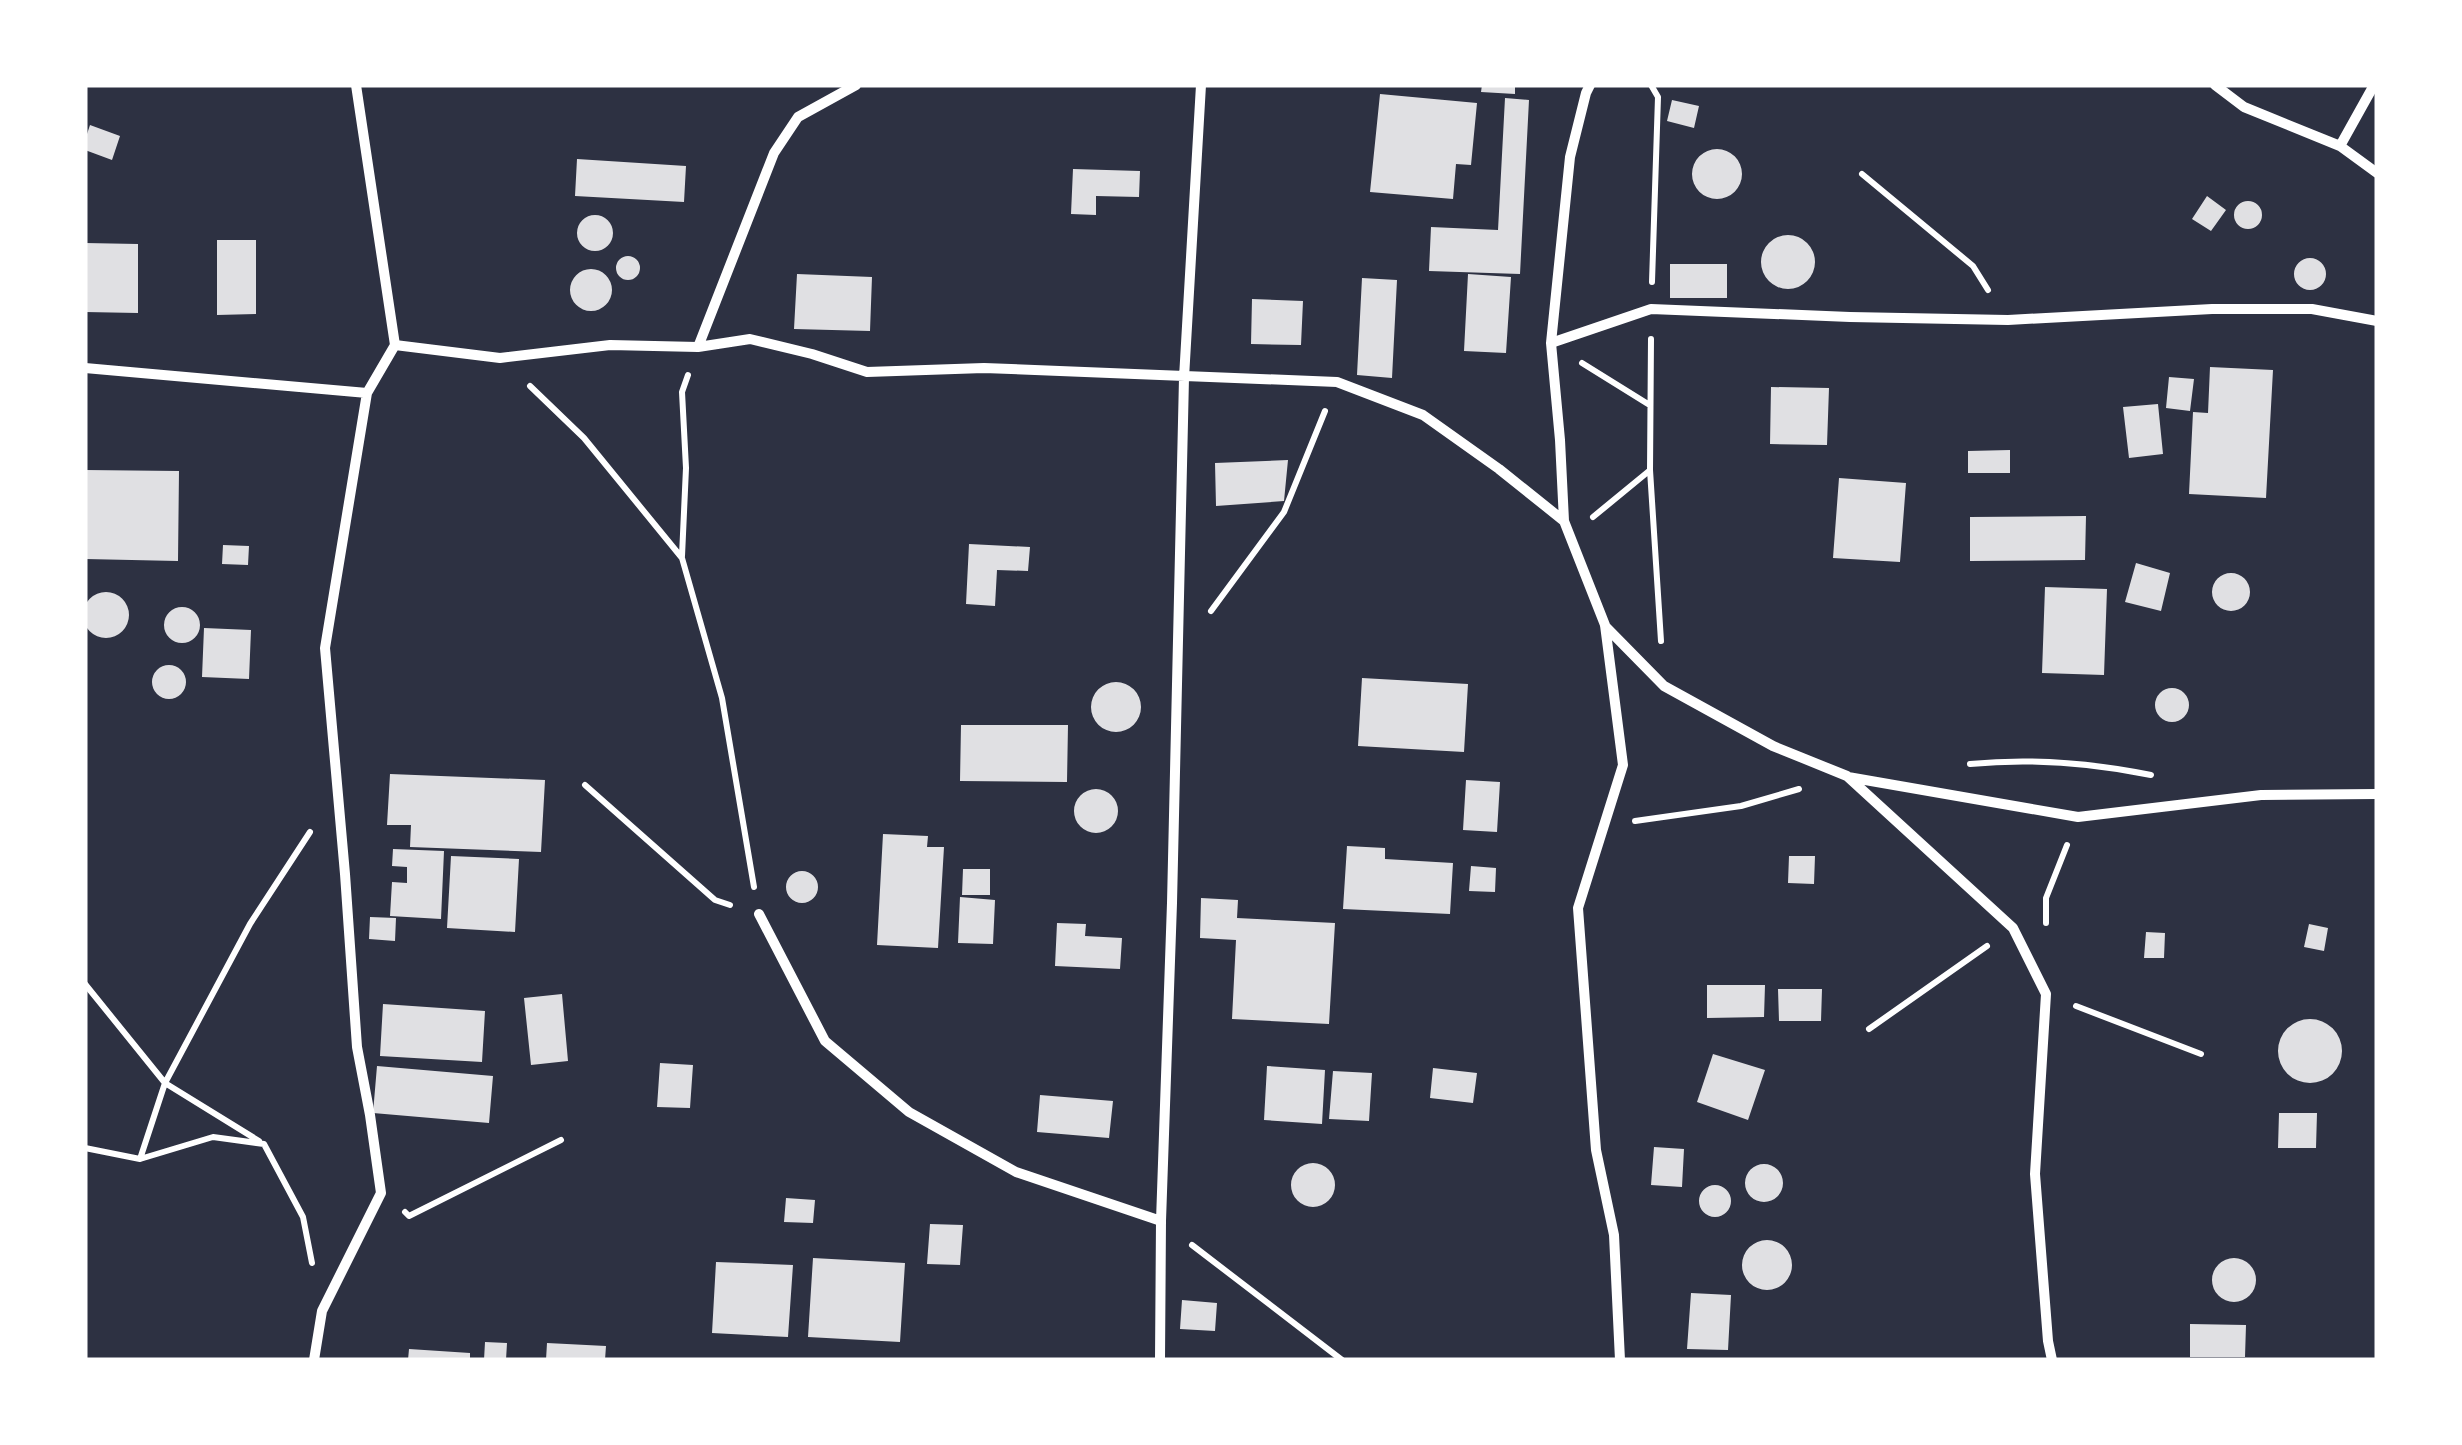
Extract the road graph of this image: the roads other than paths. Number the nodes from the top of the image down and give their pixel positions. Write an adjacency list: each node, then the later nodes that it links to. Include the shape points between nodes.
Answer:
1 (356, 85): 11 (street)
2 (856, 85): 12 (street, via 798,117 774,153)
3 (1201, 85): 14 (street)
4 (1590, 85): 10 (street, via 1570,157)
5 (2215, 85): 7 (street, via 2244,107)
6 (2374, 85): 7 (street)
7 (2340, 146): 8 (street)
8 (2377, 173)
9 (2377, 320): 10 (street, via 2312,309 2008,320 1651,309)
10 (1551, 344): 16 (street)
11 (394, 345): 12 (street, via 500,358 610,345); 15 (street)
12 (698, 347): 14 (street, via 750,339 867,372 984,368)
13 (85, 368): 15 (street)
14 (1184, 378): 16 (street, via 1337,382 1423,415); 21 (street)
15 (367, 393): 22 (street, via 324,648 357,1047 380,1192 322,1310)
16 (1564, 521): 17 (street)
17 (1604, 626): 18 (street, via 1664,686 1773,746); 24 (street, via 1623,765 1578,908 1596,1150 1614,1235)
18 (1847, 776): 19 (street, via 2078,817 2261,795); 25 (street, via 2014,928 2046,994 2034,1174)
19 (2377, 794)
20 (759, 914): 21 (street, via 825,1041 909,1112 1016,1172)
21 (1161, 1221): 23 (street)
22 (314, 1360)
23 (1160, 1360)
24 (1620, 1360)
25 (2052, 1360)

